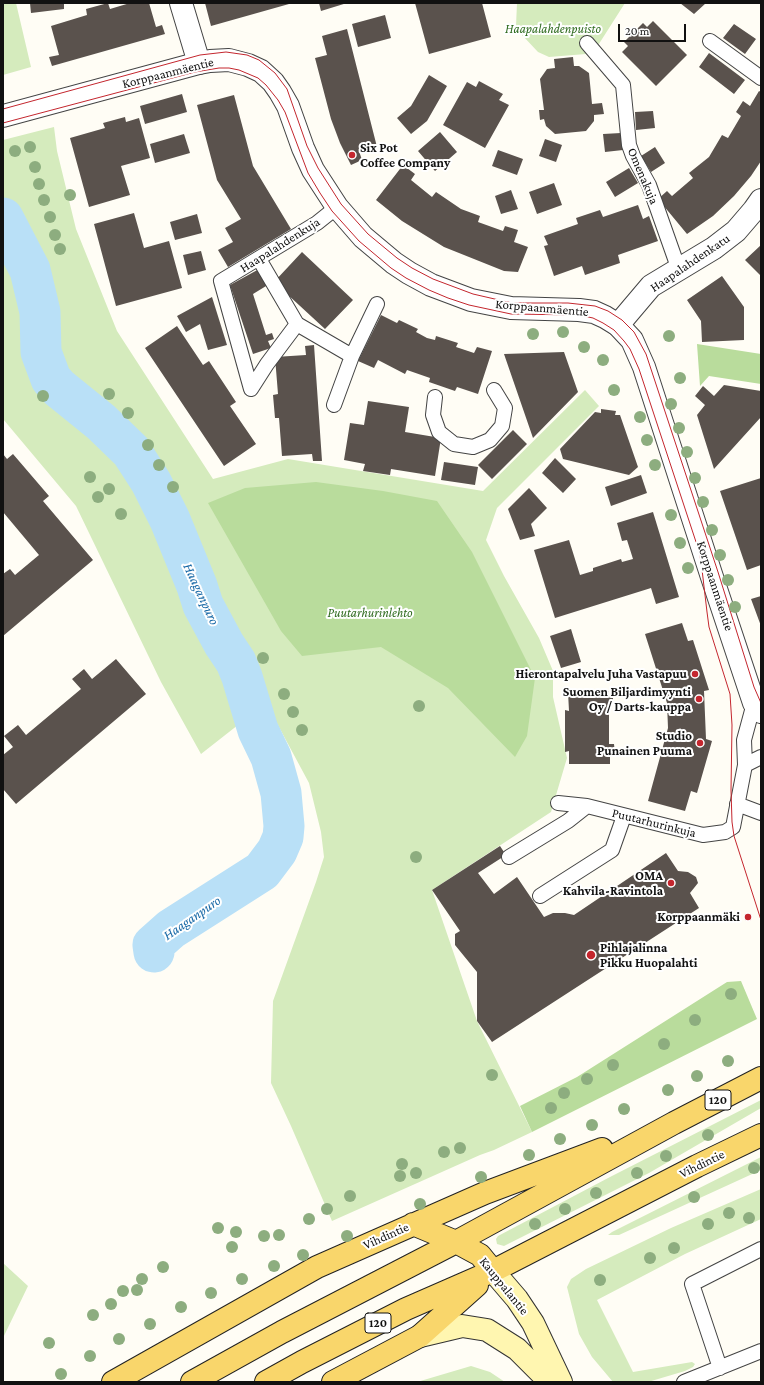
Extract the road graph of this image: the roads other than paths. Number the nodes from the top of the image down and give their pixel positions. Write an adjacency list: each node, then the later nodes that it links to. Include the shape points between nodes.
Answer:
1 (182, 3): 4 (street)
2 (710, 41): 5 (lane)
3 (587, 43): 10 (lane, Omenakuja, via 623,85 631,150 649,185)
4 (200, 63): 6 (street, Korppaanmäentie); 8 (street, Korppaanmäentie, via 229,60 261,71 273,82 288,106 313,170)
5 (761, 78)
6 (3, 116)
7 (761, 200): 10 (street, Haapalahdenkatu, via 736,231)
8 (337, 207): 9 (lane, Haapalahdenkuja, via 317,223); 13 (street, Korppaanmäentie, via 363,237 394,263 450,292 479,302 511,308 594,312)
9 (258, 259): 12 (lane); 12 (lane, Haapalahdenkuja, via 221,281 251,389)
10 (679, 270): 13 (street, Haapalahdenkatu, via 651,286)
11 (376, 304): 14 (lane)
12 (297, 324): 14 (lane)
13 (618, 325): 18 (street, Korppaanmäentie, via 632,340 644,367 711,574)
14 (352, 356): 17 (lane)
15 (494, 390): 16 (lane, via 506,408 502,426 490,440 473,447 454,444 440,432 433,415)
16 (435, 397)
17 (334, 405)
18 (758, 707): 20 (lane, Puutarhurinkuja, via 744,740)
19 (761, 757): 20 (lane)
20 (744, 765): 22 (lane, Puutarhurinkuja)
21 (558, 802): 23 (lane, Puutarhurinkuja)
22 (737, 804): 24 (lane); 25 (lane, Puutarhurinkuja, via 733,827 725,832 703,835)
23 (587, 806): 25 (lane, Puutarhurinkuja); 26 (lane, via 568,821)
24 (761, 813)
25 (624, 816): 27 (lane, via 612,850)
26 (509, 857)
27 (540, 896)
28 (761, 1078): 29 (main road, Vihdintie / 120)
29 (674, 1123): 31 (main road, Vihdintie, via 485,1193); 32 (main road, Vihdintie / 120)
30 (761, 1135): 34 (main road, Vihdintie / 120)
31 (413, 1224): 32 (main road, Kauppalantie); 38 (main road, Vihdintie, via 317,1267)
32 (456, 1242): 34 (main road, Kauppalantie, via 480,1255); 39 (main road, Vihdintie / 120, via 289,1328)
33 (761, 1248): 37 (lane, via 692,1284)
34 (493, 1270): 35 (main road, Vihdintie); 40 (main road, Vihdintie / 120, via 406,1309); 43 (main road, Kauppalantie, via 533,1323)
35 (420, 1336): 41 (main road, Vihdintie); 42 (main road, via 462,1326 486,1330 517,1349)
36 (761, 1351): 37 (lane)
37 (720, 1368): 44 (lane)
38 (113, 1382)
39 (192, 1382)
40 (266, 1382)
41 (332, 1382)
42 (550, 1382)
43 (561, 1382)
44 (684, 1382)

